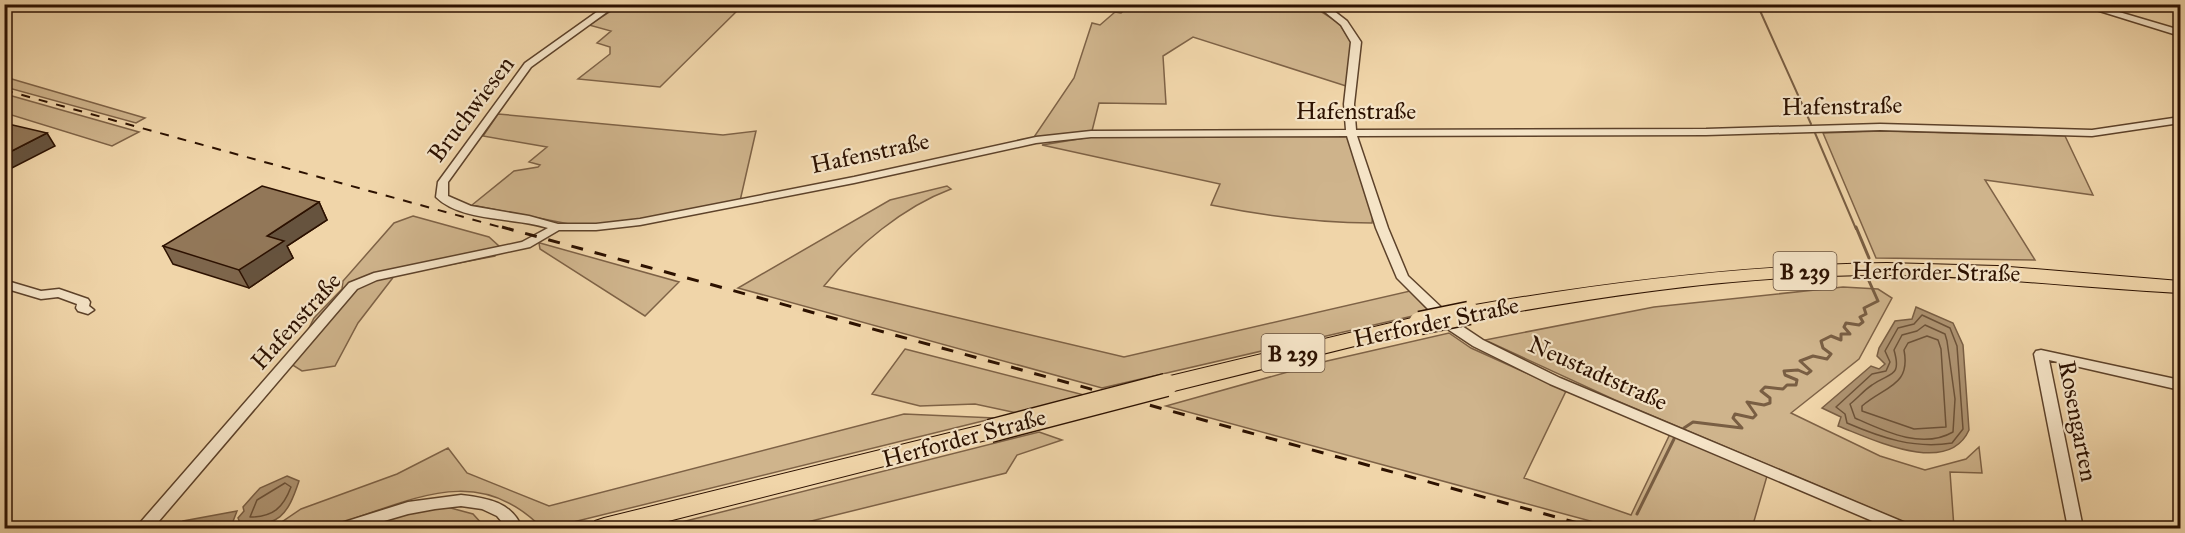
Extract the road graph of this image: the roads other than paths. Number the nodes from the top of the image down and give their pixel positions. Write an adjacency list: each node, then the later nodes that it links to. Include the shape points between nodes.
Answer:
1 (614, 4): 7 (street, Bruchwiesen, via 528,65 443,182 442,197 448,201)
2 (1319, 4): 6 (street, Neustadtstraße, via 1344,23 1356,42 1349,104)
3 (2081, 4): 4 (street)
4 (2181, 33)
5 (2181, 120): 6 (street, Hafenstraße, via 2092,133 1880,127 1706,132)
6 (1351, 133): 7 (street, Hafenstraße, via 1091,134 1036,140 640,222); 16 (street, Neustadtstraße, via 1403,278 1454,327 1555,381)
7 (558, 227): 12 (street, Hafenstraße, via 526,245 374,277 353,286)
8 (4, 284): 10 (street, via 41,295 59,292 84,302 81,308)
9 (2181, 287): 15 (main road, Herforder Straße / B 239, bridge, via 2064,276 1842,269 1675,281 1578,293 1420,323)
10 (88, 310)
11 (2181, 385): 17 (street, Rosengarten, via 2041,354)
12 (144, 528)
13 (343, 528): 14 (street, via 415,505 451,500 482,504 501,512)
14 (515, 528)
15 (604, 528)
16 (1903, 528)
17 (2076, 528)

